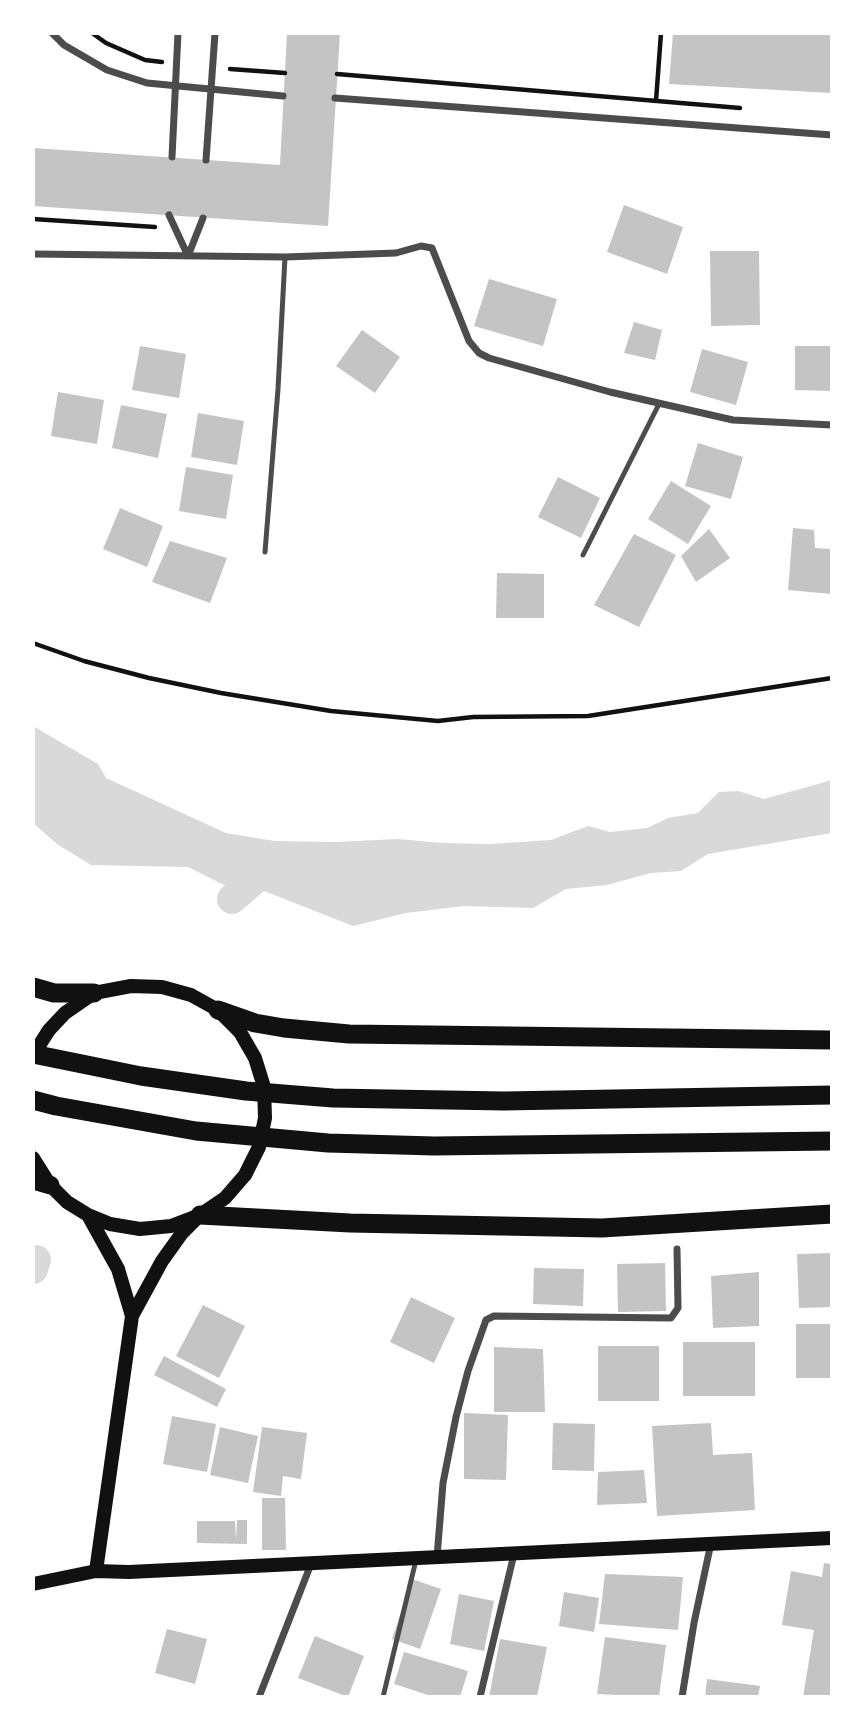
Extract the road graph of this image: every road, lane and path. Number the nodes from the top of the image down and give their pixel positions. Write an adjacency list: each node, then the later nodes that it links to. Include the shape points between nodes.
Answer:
1 (52, 33): 6 (street, via 107,71)
2 (178, 33): 6 (street)
3 (215, 33): 7 (street)
4 (661, 33): 10 (path)
5 (337, 74): 10 (path)
6 (176, 87): 7 (street); 13 (street)
7 (211, 90): 8 (street); 14 (street)
8 (283, 96)
9 (335, 98): 12 (street)
10 (656, 101): 11 (path)
11 (751, 109)
12 (832, 135)
13 (172, 158)
14 (206, 160)
15 (169, 215): 18 (street)
16 (202, 218): 20 (street)
17 (33, 219): 18 (path)
18 (175, 228): 20 (street)
19 (33, 254): 20 (street)
20 (188, 256): 21 (street)
21 (285, 257): 22 (street, via 432,248 469,341 480,353); 24 (lane)
22 (659, 404): 23 (street, via 733,419); 25 (lane)
23 (832, 425)
24 (265, 552)
25 (583, 555)
26 (33, 643): 27 (path, via 110,668 221,693 331,711 438,721 588,716)
27 (832, 678)
28 (33, 987): 29 (highway, via 54,993)
29 (94, 993): 30 (main road, via 131,985 162,987 191,995); 32 (main road, via 65,1013)
30 (218, 1010): 31 (highway, via 255,1023 349,1034); 40 (main road, via 240,1032 255,1058 264,1087 265,1118 245,1175 225,1198)
31 (832, 1040)
32 (33, 1054): 33 (highway, via 141,1076 333,1098 505,1101)
33 (832, 1095)
34 (33, 1100): 35 (highway, via 196,1131 328,1143)
35 (832, 1141)
36 (33, 1158): 37 (main road)
37 (42, 1183): 39 (main road)
38 (832, 1214): 40 (highway, via 601,1228)
39 (88, 1215): 40 (main road, via 140,1229 171,1226); 42 (main road, via 118,1269)
40 (200, 1215): 42 (main road, via 162,1261)
41 (677, 1249): 46 (street, via 678,1308 671,1318 494,1316 486,1320 456,1417 443,1483)
42 (132, 1317): 49 (main road)
43 (832, 1538): 44 (main road)
44 (711, 1543): 45 (main road); 54 (street)
45 (515, 1553): 46 (main road); 53 (street)
46 (437, 1557): 47 (main road)
47 (417, 1558): 48 (main road); 52 (lane)
48 (312, 1563): 49 (main road); 51 (street)
49 (96, 1571): 50 (main road)
50 (33, 1584)
51 (259, 1697)
52 (383, 1697)
53 (480, 1697)
54 (682, 1697)

